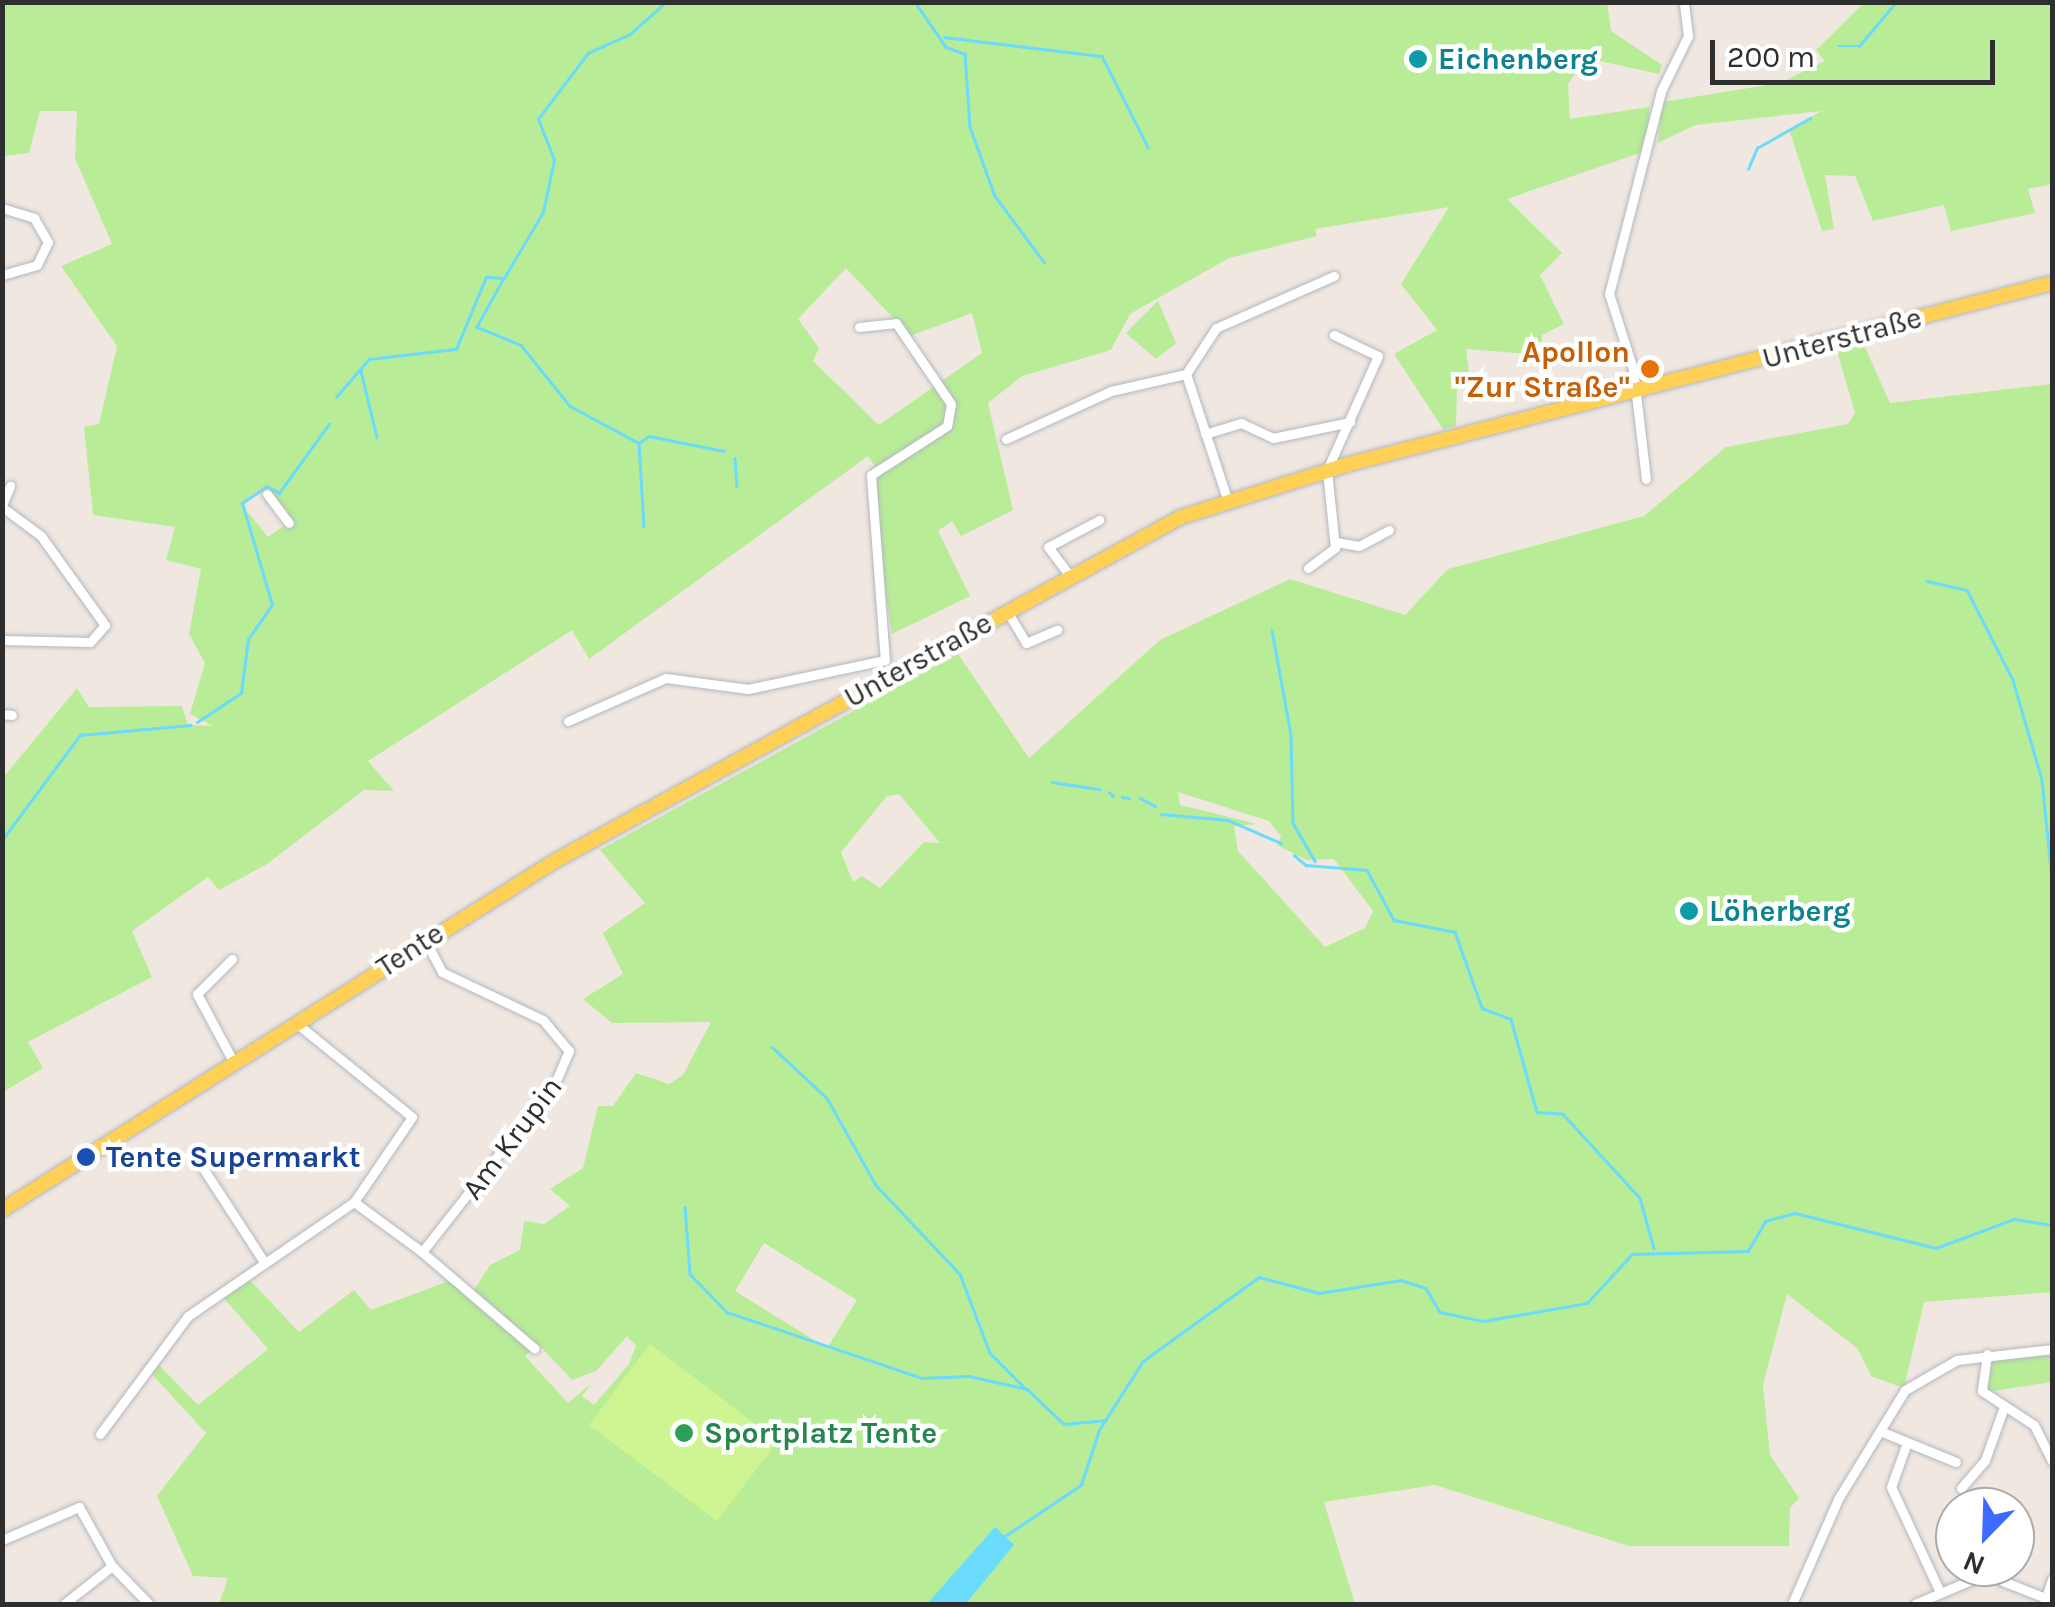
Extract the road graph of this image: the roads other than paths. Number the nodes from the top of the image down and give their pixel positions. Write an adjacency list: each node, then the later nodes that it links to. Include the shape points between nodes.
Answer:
1 (1684, 2): 9 (street, via 1688,36 1661,91 1609,294)
2 (2, 208): 3 (street, via 34,218 48,247 38,266)
3 (2, 274)
4 (1334, 276): 8 (street, via 1216,328)
5 (2052, 283): 9 (main road, Unterstraße)
6 (859, 327): 28 (street, via 896,323 952,404 947,426 885,460 867,491)
7 (1334, 335): 10 (street, via 1378,356)
8 (1186, 374): 11 (street); 12 (street, via 1111,391)
9 (1633, 396): 13 (main road, Unterstraße); 14 (street)
10 (1350, 422): 11 (street, via 1274,438 1241,423); 13 (street)
11 (1205, 434): 17 (street)
12 (1006, 439)
13 (1327, 470): 17 (main road, Unterstraße); 22 (street)
14 (1646, 478)
15 (10, 486): 18 (street)
16 (267, 494): 20 (street)
17 (1227, 499): 24 (main road, Unterstraße)
18 (2, 506): 27 (street, via 42,536 105,626 90,642)
19 (1099, 520): 24 (street, via 1048,547)
20 (288, 523)
21 (1389, 530): 22 (street, via 1359,546)
22 (1336, 542): 23 (street)
23 (1308, 568)
24 (1070, 576): 25 (main road, Unterstraße)
25 (1008, 611): 26 (street, Unterstraße, via 1026,644); 28 (main road, Unterstraße)
26 (1057, 630)
27 (2, 640)
28 (889, 666): 29 (main road, Unterstraße); 30 (street, via 748,690 666,678)
29 (828, 709): 31 (main road, Tente)
30 (568, 721)
31 (425, 940): 33 (main road, Tente); 38 (street, Am Krupin, via 442,972 482,984 552,1026 568,1051 556,1081)
32 (232, 959): 34 (street, via 197,994)
33 (296, 1023): 34 (main road, Tente); 36 (street, via 412,1117)
34 (234, 1062): 37 (main road, Tente)
35 (200, 1165): 39 (street)
36 (354, 1202): 38 (street); 39 (street)
37 (2, 1210)
38 (422, 1252): 40 (street)
39 (264, 1262): 45 (street, via 188,1316)
40 (534, 1348)
41 (2052, 1349): 42 (street)
42 (1988, 1354): 43 (street, via 1982,1391); 44 (street, via 1943,1364 1905,1390)
43 (2004, 1407): 47 (street, via 2039,1430); 49 (street, via 1985,1460)
44 (1880, 1431): 46 (street); 59 (street, via 1838,1499)
45 (100, 1434)
46 (1905, 1448): 48 (street); 55 (street, via 1889,1480)
47 (2052, 1461)
48 (1956, 1462)
49 (1961, 1487)
50 (2, 1540): 51 (street, via 79,1507)
51 (112, 1566): 57 (street); 58 (street)
52 (2052, 1579): 56 (street)
53 (1950, 1587): 55 (street)
54 (2018, 1587): 56 (street)
55 (1940, 1592): 60 (street)
56 (2044, 1600)
57 (64, 1604)
58 (149, 1604)
59 (1792, 1604)
60 (1915, 1604)

